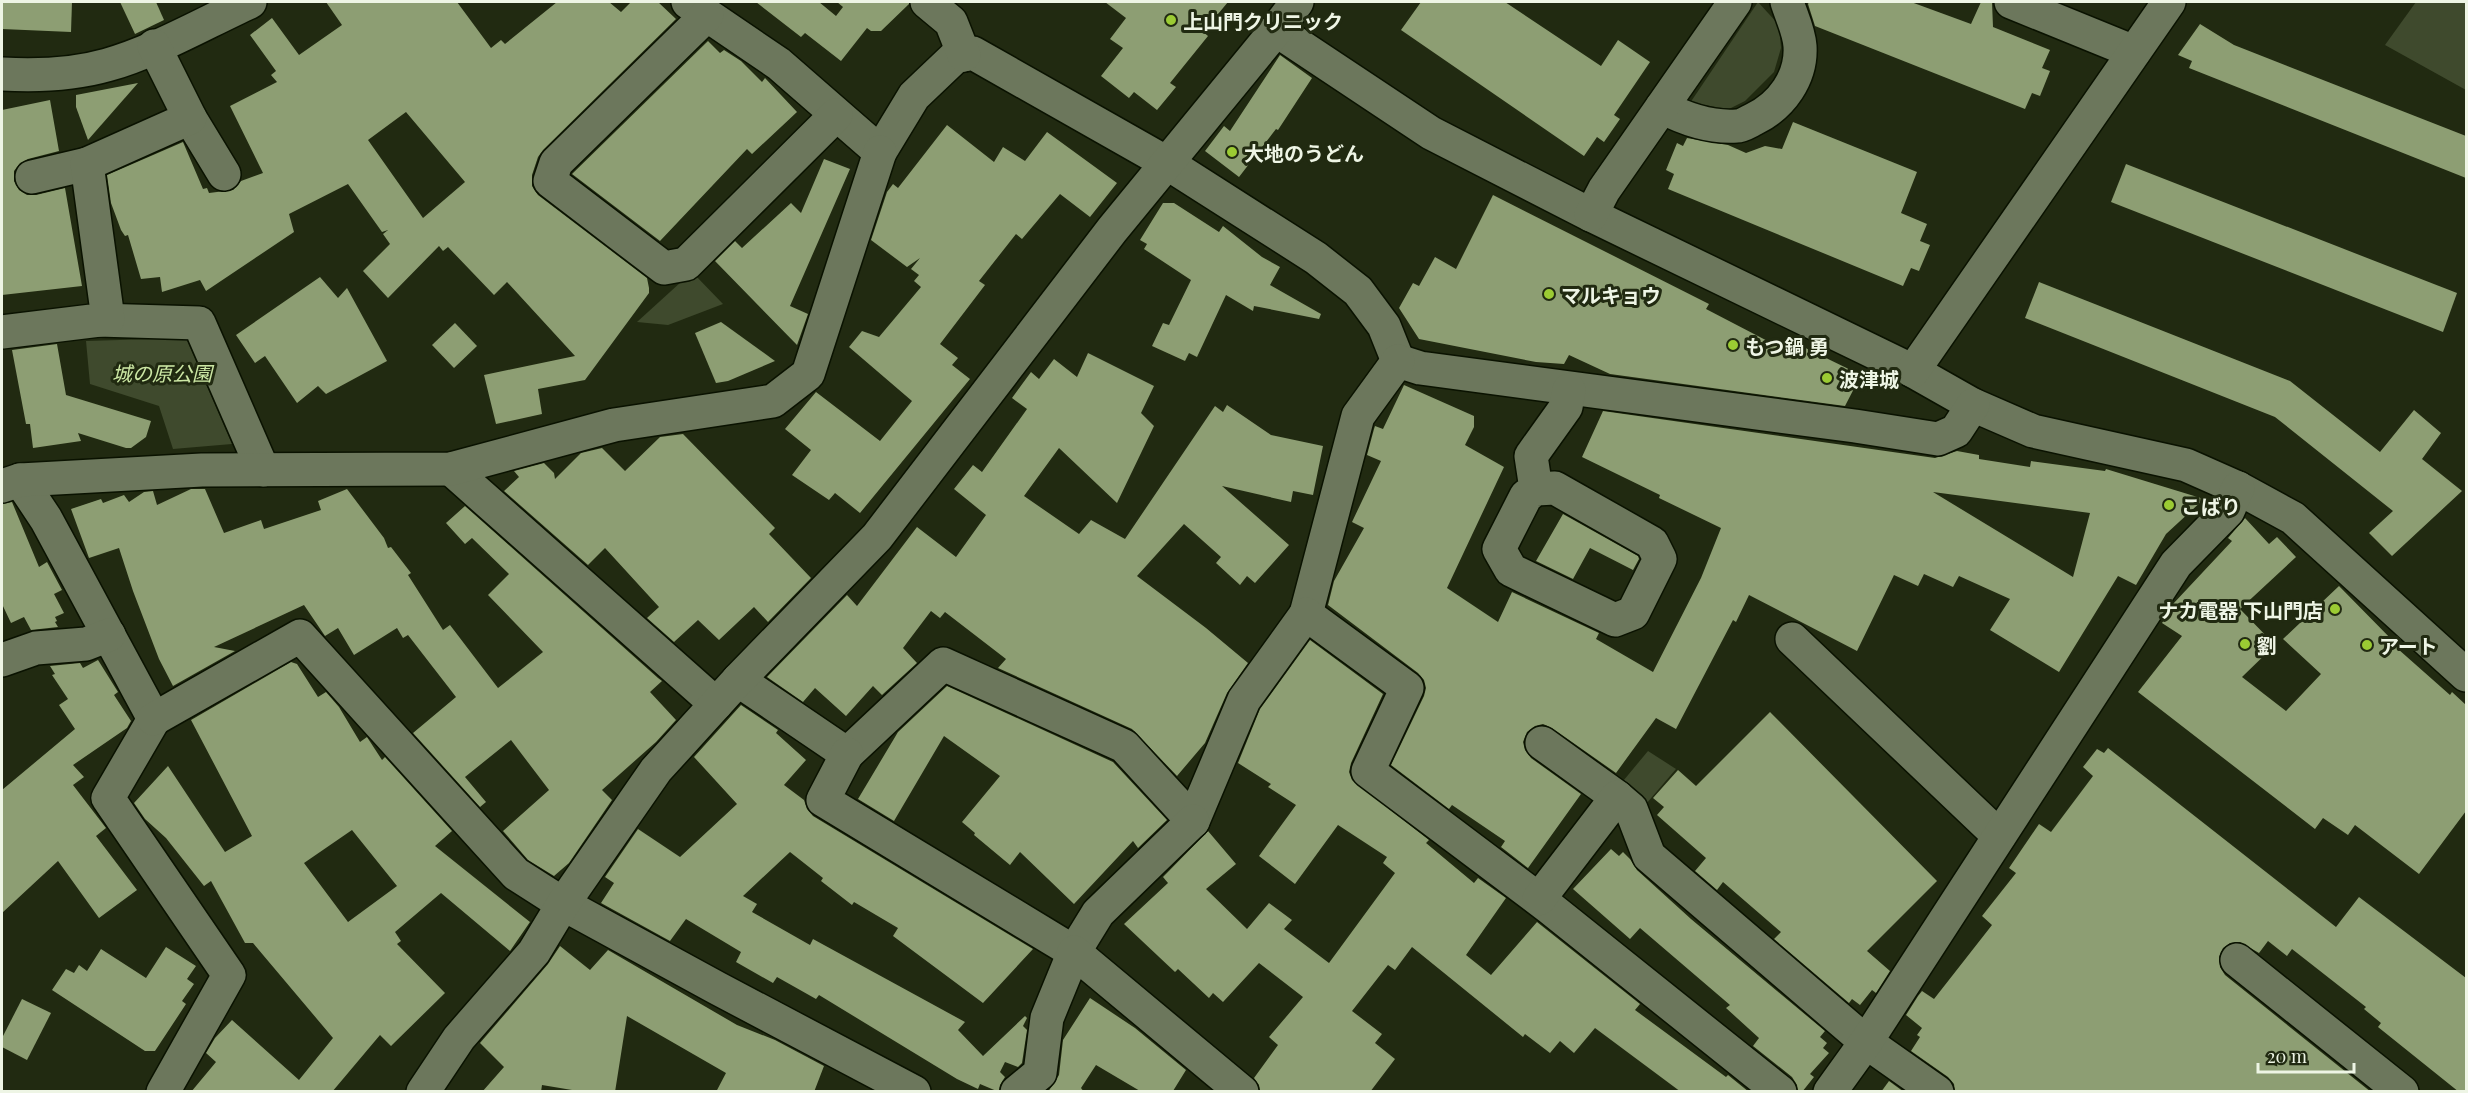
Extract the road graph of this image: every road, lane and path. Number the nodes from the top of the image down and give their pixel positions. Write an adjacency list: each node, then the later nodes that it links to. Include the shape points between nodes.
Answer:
1 (250, 2): 10 (street)
2 (1297, 2): 9 (street)
3 (1735, 2): 14 (street)
4 (1787, 2): 14 (street, via 1800,45 1798,70 1784,97 1767,113 1739,126 1707,124 1683,118)
5 (2011, 2): 11 (street)
6 (2169, 2): 11 (street)
7 (697, 8): 15 (street, via 779,64); 15 (street, via 556,163 550,181 664,268 686,264)
8 (948, 8): 12 (street)
9 (1276, 30): 18 (street); 22 (street, via 1431,133)
10 (154, 46): 13 (street, via 107,65 43,76); 16 (street)
11 (2134, 52): 26 (street)
12 (964, 55): 17 (street, via 955,57 914,96); 18 (street, via 973,53)
13 (2, 74)
14 (1662, 106): 22 (street)
15 (836, 115): 17 (street)
16 (190, 118): 19 (street); 20 (street)
17 (880, 152): 29 (street, via 808,374 773,401 614,425)
18 (1167, 163): 25 (street, via 1316,258 1358,291 1384,326); 39 (street, via 877,537)
19 (87, 164): 21 (street); 23 (street, via 108,320)
20 (224, 174)
21 (32, 177)
22 (1591, 215): 26 (street)
23 (98, 320): 24 (street); 30 (street, via 199,322)
24 (2, 332)
25 (1398, 361): 27 (street, via 1420,368); 34 (street, via 1358,416)
26 (1913, 371): 28 (street)
27 (1569, 390): 28 (street, via 1938,439 1956,431); 33 (street, via 1566,407 1531,456)
28 (1973, 405): 32 (street, via 2033,431 2186,465)
29 (451, 469): 30 (street); 40 (street)
30 (262, 470): 31 (street, via 202,470)
31 (10, 483): 35 (street, via 46,519)
32 (2238, 488): 38 (street, via 2293,518); 46 (street, via 2228,511 2176,564)
33 (1536, 489): 33 (street, via 1555,488 1652,543 1660,559 1634,613 1615,620 1511,570 1499,549 1526,496)
34 (1306, 614): 45 (street, via 1244,700); 47 (street, via 1407,688 1368,771)
35 (109, 634): 37 (street, via 86,644 36,648); 41 (street)
36 (1792, 639): 46 (street)
37 (2, 660)
38 (2466, 675)
39 (738, 680): 40 (street); 43 (street)
40 (716, 704): 48 (street, via 656,770)
41 (154, 719): 48 (street, via 300,636 516,874); 52 (street, via 108,798 229,975)
42 (1542, 743): 44 (street)
43 (847, 754): 45 (street, via 943,664 1124,746); 49 (street, via 823,800)
44 (1617, 797): 47 (street); 51 (street, via 1631,809 1649,856)
45 (1194, 821): 49 (street, via 1098,913)
46 (1999, 836): 51 (street)
47 (1539, 899): 57 (street)
48 (563, 904): 53 (street, via 534,952 459,1038); 54 (street)
49 (1074, 952): 55 (street, via 1047,1018 1040,1073); 56 (street)
50 (2237, 960): 60 (street)
51 (1866, 1042): 58 (street); 59 (street)
52 (163, 1092)
53 (423, 1092)
54 (914, 1092)
55 (1017, 1092)
56 (1242, 1092)
57 (1780, 1092)
58 (1830, 1092)
59 (1936, 1092)
60 (2402, 1092)

